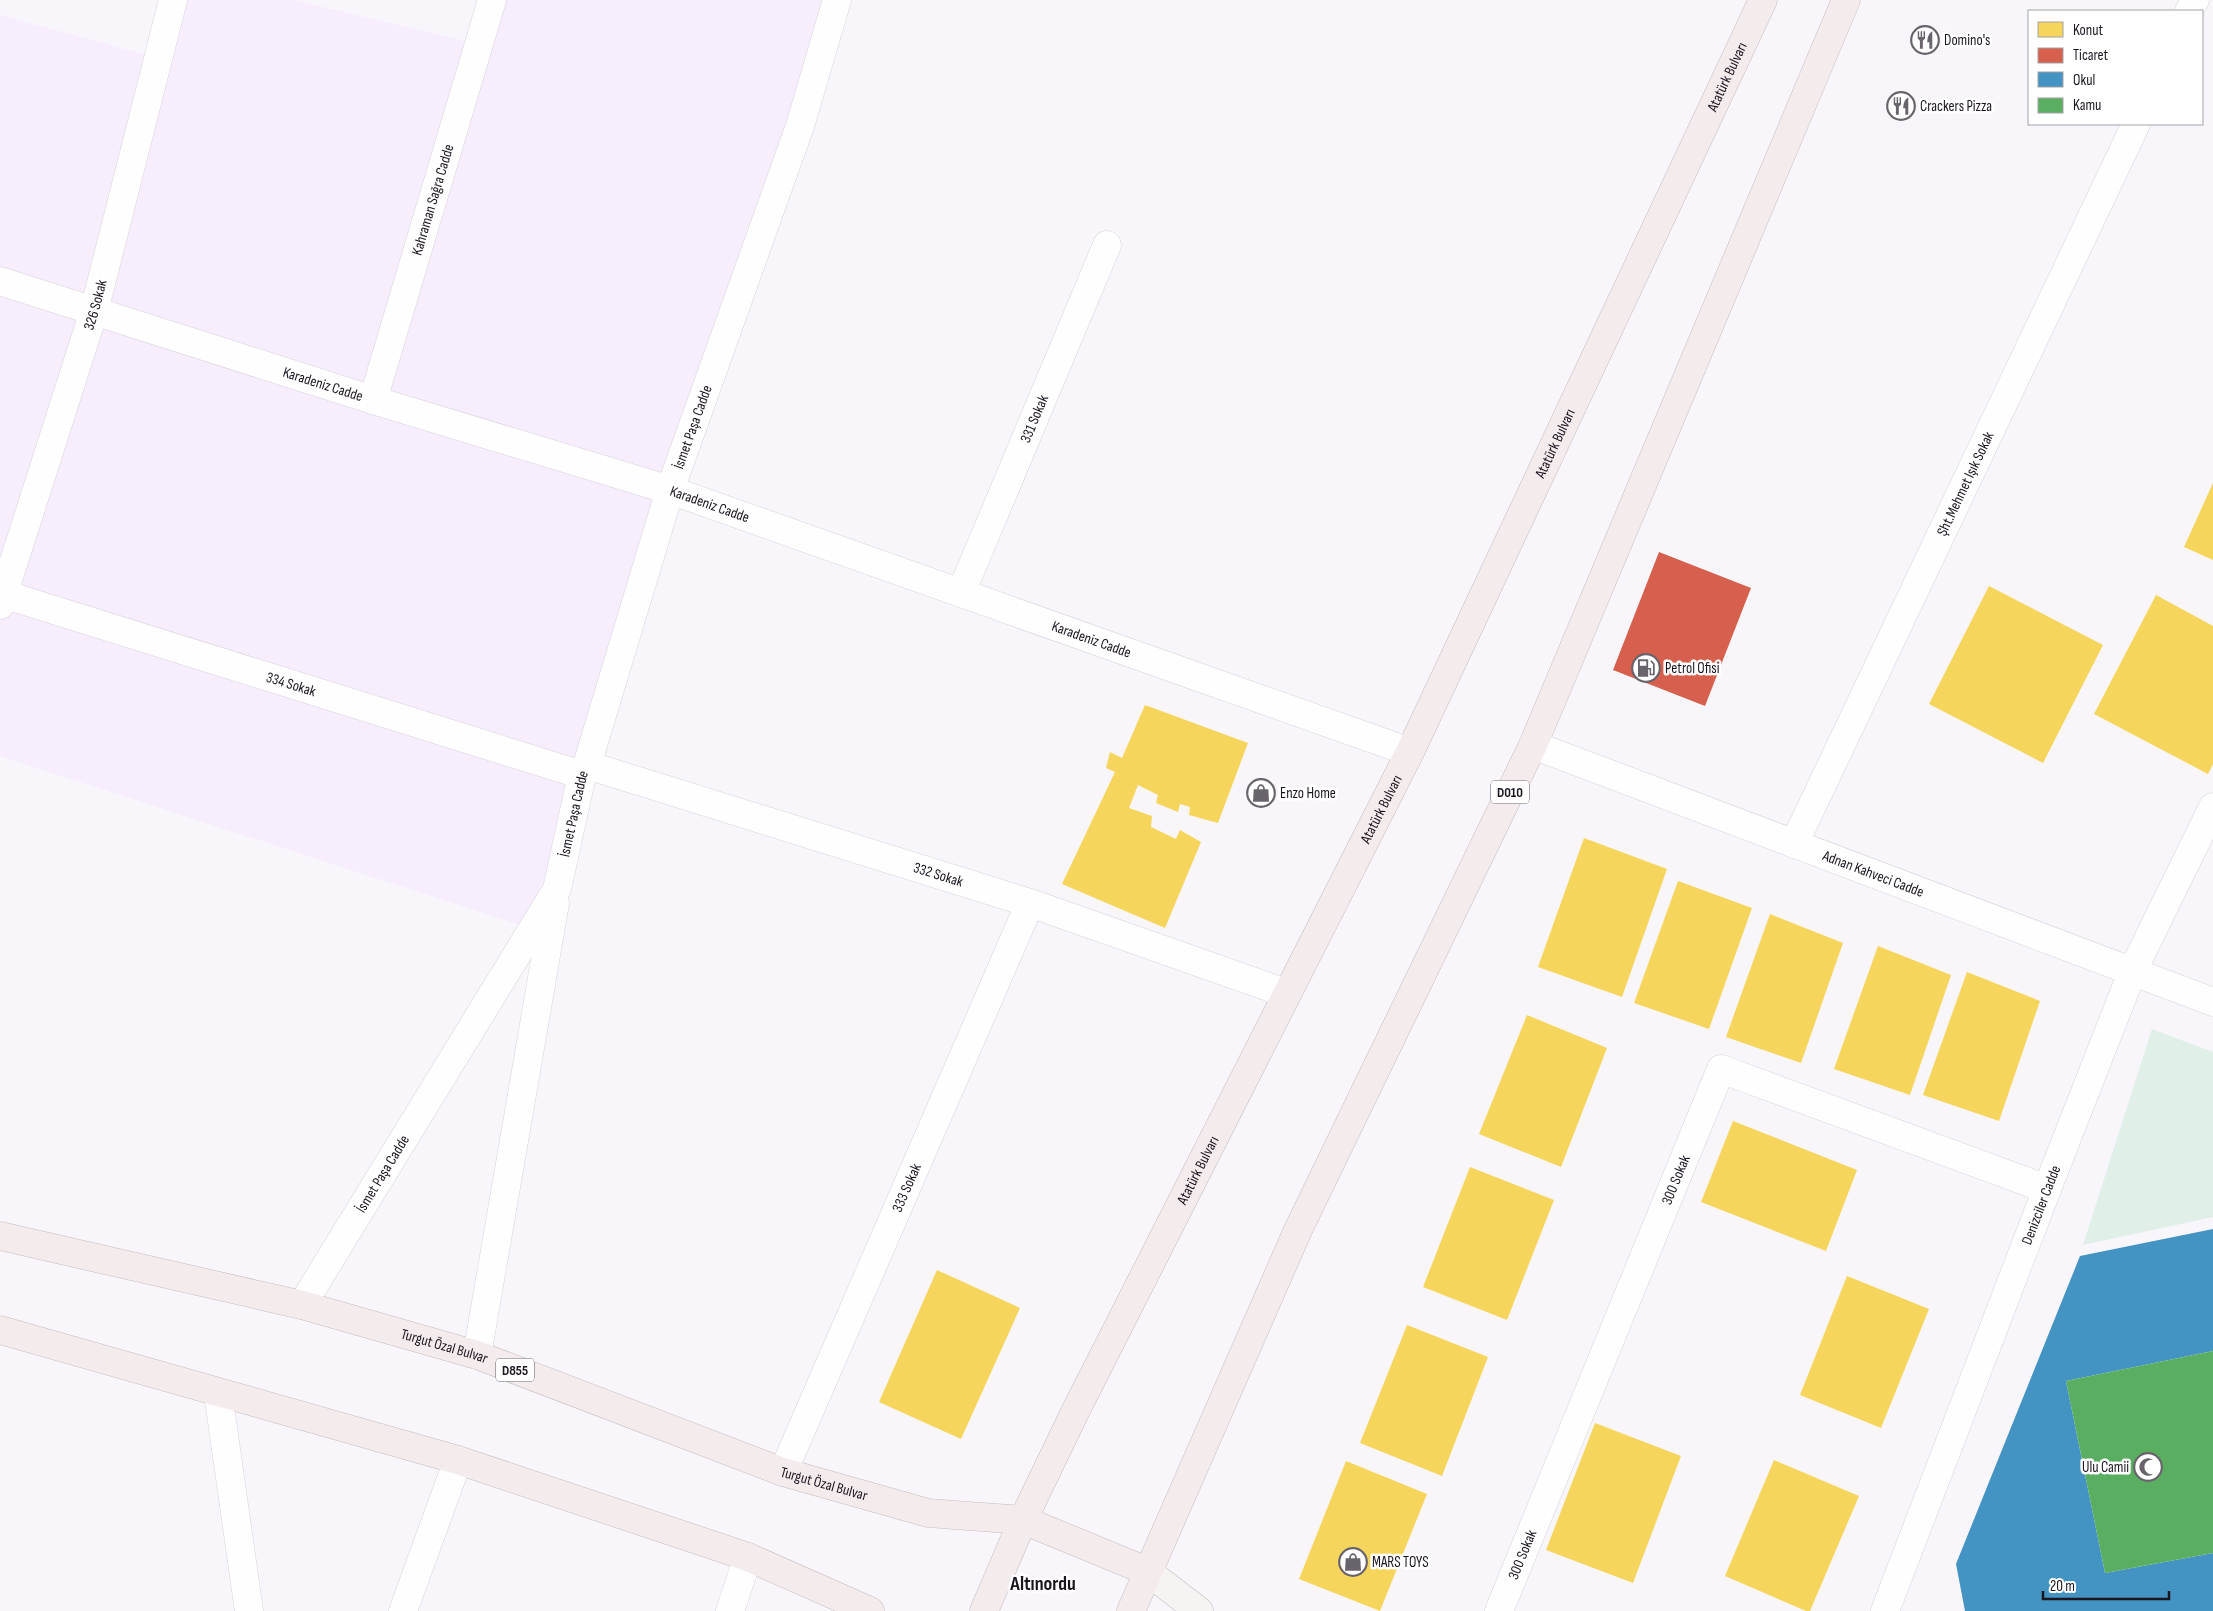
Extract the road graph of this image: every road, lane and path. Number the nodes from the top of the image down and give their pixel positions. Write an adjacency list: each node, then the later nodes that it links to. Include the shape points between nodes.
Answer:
1 (173, 0): 9 (street, 326 Sokak)
2 (492, 0): 10 (street, Kahraman Sağra Cadde)
3 (837, 0): 11 (street, İsmet Paşa Cadde, via 800,126)
4 (1763, 0): 15 (highway, Atatürk Bulvarı)
5 (1846, 0): 14 (highway, D010)
6 (2136, 125): 18 (street, Şht.Mehmet lşık Sokak)
7 (1107, 245): 12 (street, 331 Sokak)
8 (0, 281): 9 (street, Karadeniz Cadde)
9 (94, 311): 10 (street, Karadeniz Cadde); 13 (street, 326 Sokak)
10 (373, 400): 11 (street, Karadeniz Cadde)
11 (670, 490): 12 (street, Karadeniz Cadde); 16 (street, İsmet Paşa Cadde)
12 (961, 593): 15 (street, Karadeniz Cadde)
13 (1, 597): 16 (street, 334 Sokak)
14 (1533, 745): 18 (street, Adnan Kahveci Cadde); 34 (highway, D010, via 1298,1230)
15 (1410, 752): 22 (highway, Atatürk Bulvarı)
16 (585, 770): 19 (street, İsmet Paşa Cadde); 20 (street, 332 Sokak)
17 (2213, 807): 21 (street, Denizciler Cadde)
18 (1794, 844): 21 (street, Adnan Kahveci Cadde)
19 (557, 889): 26 (street, İsmet Paşa Cadde); 28 (street, İsmet Paşa Cadde)
20 (1030, 903): 22 (street, 332 Sokak); 31 (street, 333 Sokak)
21 (2133, 970): 23 (street, Adnan Kahveci Cadde); 24 (street, Denizciler Cadde)
22 (1286, 993): 32 (highway, Atatürk Bulvarı)
23 (2213, 1002)
24 (2047, 1189): 42 (street, 300 Sokak, via 1721,1069); 43 (street, Denizciler Cadde)
25 (0, 1236): 26 (highway, Turgut Özal Bulvar / D855)
26 (302, 1304): 28 (highway, Turgut Özal Bulvar / D855)
27 (0, 1330): 29 (highway)
28 (476, 1355): 31 (highway, Turgut Özal Bulvar / D855)
29 (218, 1393): 30 (highway); 35 (street)
30 (458, 1460): 33 (highway); 36 (street)
31 (783, 1472): 32 (highway, Turgut Özal Bulvar / D855, via 928,1513)
32 (1023, 1520): 34 (highway, Turgut Özal Bulvar); 39 (highway, Atatürk Bulvarı)
33 (748, 1558): 37 (street); 38 (highway)
34 (1146, 1571): 40 (highway, D010); 41 (main road)
35 (249, 1611)
36 (403, 1611)
37 (730, 1611)
38 (870, 1611)
39 (984, 1611)
40 (1131, 1611)
41 (1198, 1611)
42 (1499, 1611)
43 (1885, 1611)

